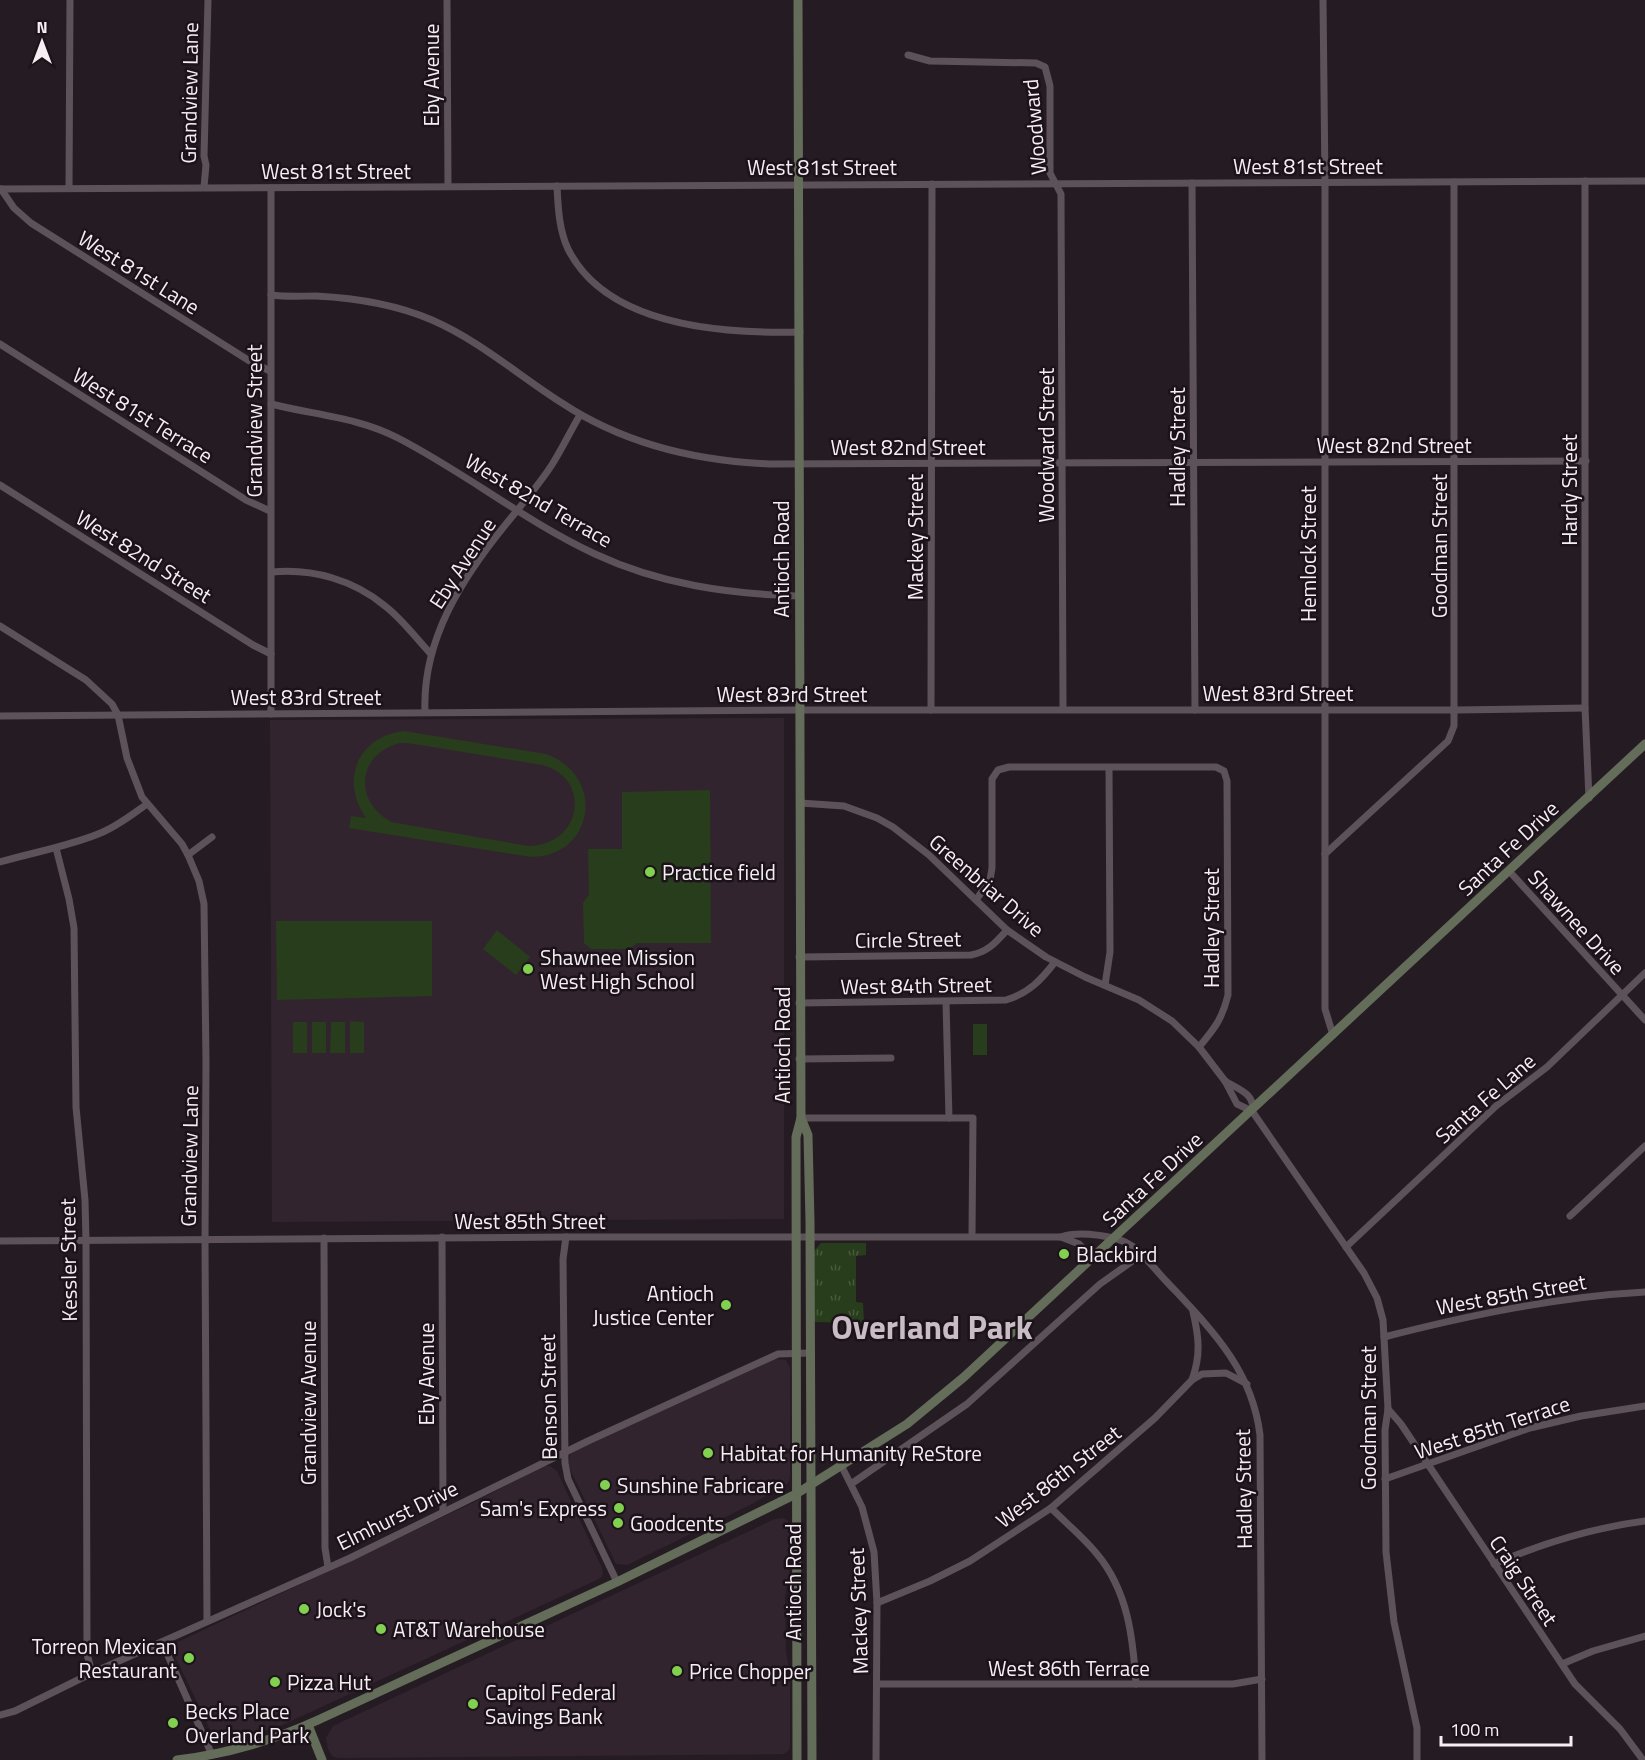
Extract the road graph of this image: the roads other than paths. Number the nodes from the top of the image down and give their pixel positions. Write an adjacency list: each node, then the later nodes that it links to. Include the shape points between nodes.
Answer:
1 (69, 0): 18 (street)
2 (208, 0): 17 (street, Grandview Lane)
3 (447, 0): 15 (street, Eby Avenue)
4 (798, 0): 13 (main road, Antioch Road)
5 (1323, 0): 9 (street, Hemlock Street)
6 (908, 55): 11 (street, Woodward, via 930,62 1036,63 1045,67 1050,86 1050,173)
7 (1586, 181): 8 (street, West 81st Street); 10 (street, West 81st Street); 28 (street, Hardy Street)
8 (1645, 181)
9 (1325, 182): 10 (street, West 81st Street); 12 (street, West 81st Street); 31 (street, Hemlock Street)
10 (1454, 182): 27 (street, Goodman Street)
11 (1056, 183): 12 (street, West 81st Street); 14 (street, West 81st Street); 29 (street, Woodward Street, via 1061,194)
12 (1192, 183): 30 (street, Hadley Street)
13 (798, 184): 14 (street, West 81st Street); 16 (street, West 81st Street); 22 (main road, Antioch Road)
14 (932, 184): 32 (street, Mackey Street)
15 (448, 186): 16 (street, West 81st Street); 19 (street, West 81st Street)
16 (557, 186): 22 (street, via 561,230 567,247 586,276 611,297 659,317 696,326 741,332)
17 (204, 187): 18 (street, West 81st Street); 19 (street, West 81st Street)
18 (69, 188): 20 (street, West 81st Street)
19 (271, 188): 21 (street, Grandview Street)
20 (1, 189): 24 (street, West 81st Lane, via 14,208 32,223)
21 (271, 295): 24 (street, Grandview Street); 26 (street, West 82nd Street, via 364,301 430,319 488,350)
22 (800, 332): 33 (main road, Antioch Road)
23 (0, 344): 36 (street, West 81st Terrace, via 246,500)
24 (270, 371): 25 (street, Grandview Street)
25 (271, 404): 35 (street, West 82nd Terrace, via 348,419 398,438); 36 (street, Grandview Street)
26 (580, 414): 33 (street, West 82nd Street, via 639,441 698,457 738,463); 35 (street, Eby Avenue, via 553,464)
27 (1455, 461): 28 (street, West 82nd Street); 31 (street, West 82nd Street); 48 (street, Goodman Street)
28 (1586, 461): 42 (street, Hardy Street)
29 (1062, 462): 30 (street, West 82nd Street); 32 (street, West 82nd Street); 43 (street, Woodward Street)
30 (1193, 462): 31 (street, West 82nd Street); 47 (street, Hadley Street)
31 (1324, 462): 44 (street, Hemlock Street)
32 (931, 463): 33 (street, West 82nd Street); 46 (street, Mackey Street)
33 (799, 464): 38 (main road, Antioch Road)
34 (0, 485): 41 (street, West 82nd Street)
35 (517, 509): 38 (street, West 82nd Terrace, via 566,539 642,572 736,593); 40 (street, Eby Avenue, via 459,592)
36 (270, 511): 37 (street, Grandview Street)
37 (272, 572): 40 (street, via 316,574 355,586 386,606); 41 (street, Grandview Street)
38 (799, 596): 45 (main road, Antioch Road)
39 (0, 626): 51 (street, via 86,680 105,696)
40 (430, 653): 49 (street, Eby Avenue)
41 (271, 654): 50 (street)
42 (1585, 708): 48 (street, West 83rd Street); 55 (street, Hardy Street)
43 (1063, 709): 46 (street, West 83rd Street); 47 (street, West 83rd Street)
44 (1325, 709): 47 (street, West 83rd Street); 48 (street, West 83rd Street); 60 (street, Hemlock Street)
45 (799, 710): 46 (street, West 83rd Street); 49 (street, West 83rd Street); 56 (main road, Antioch Road)
46 (932, 710)
47 (1194, 710)
48 (1456, 710): 60 (street, Goodman Street, via 1448,741)
49 (424, 712): 50 (street, West 83rd Street)
50 (271, 714): 51 (street, West 83rd Street)
51 (118, 715): 52 (street, West 83rd Street); 57 (street, Grandview Lane, via 127,758)
52 (0, 716)
53 (1645, 744): 55 (main road, Santa Fe Drive)
54 (1109, 768): 64 (street, via 998,770 992,779 990,880); 69 (street, via 1110,952); 75 (street, Hadley Street, via 1216,767 1224,771 1228,995 1219,1023)
55 (1589, 798): 63 (main road, Santa Fe Drive)
56 (800, 803): 64 (street, Greenbriar Drive, via 844,806 878,818 929,855); 66 (main road, Antioch Road)
57 (147, 804): 59 (street, via 121,823); 61 (street, Grandview Lane)
58 (212, 837): 61 (street)
59 (56, 848): 62 (street); 92 (street, Kessler Street, via 74,928 76,1107)
60 (1325, 854): 74 (street, Hemlock Street, via 1325,1009)
61 (188, 855): 93 (street, Grandview Lane, via 200,881 206,919)
62 (0, 862)
63 (1510, 872): 70 (street, Shawnee Drive); 74 (main road, Santa Fe Drive)
64 (976, 900): 65 (street, Greenbriar Drive)
65 (1007, 930): 66 (street, Circle Street, via 993,945 971,955); 67 (street, Greenbriar Drive)
66 (799, 957): 72 (main road, Antioch Road)
67 (1055, 962): 69 (street, Greenbriar Drive); 71 (street, West 84th Street, via 1033,987 1020,995 992,1002)
68 (1645, 973): 70 (street, Santa Fe Lane)
69 (1105, 985): 75 (street, Greenbriar Drive, via 1152,1006)
70 (1622, 995): 73 (street, Shawnee Drive); 95 (street, Santa Fe Lane)
71 (946, 1002): 72 (street, West 84th Street); 81 (street)
72 (799, 1003): 77 (main road, Antioch Road)
73 (1645, 1020)
74 (1333, 1035): 79 (main road, Santa Fe Drive)
75 (1199, 1047): 78 (street, Greenbriar Drive)
76 (891, 1058): 77 (street)
77 (799, 1059): 80 (main road, Antioch Road)
78 (1225, 1081): 79 (street, Greenbriar Drive, via 1237,1104); 79 (street, Greenbriar Drive, via 1248,1094 1253,1102)
79 (1252, 1111): 91 (main road, Santa Fe Drive); 95 (street, Goodman Street)
80 (801, 1118): 81 (street); 84 (main road, Antioch Road, via 796,1137); 85 (main road, Antioch Road, via 808,1135)
81 (949, 1118): 86 (street, via 973,1118)
82 (1645, 1146): 83 (street)
83 (1570, 1216)
84 (796, 1236): 85 (street, West 85th Street); 87 (street, West 85th Street); 102 (main road, Antioch Road)
85 (810, 1236): 86 (street, West 85th Street); 101 (main road, Antioch Road)
86 (972, 1236): 88 (street, West 85th Street)
87 (566, 1237): 89 (street, West 85th Street); 107 (street, Benson Street)
88 (1061, 1237): 91 (street, West 85th Street, via 1071,1234); 97 (street, West 85th Street, via 1079,1244)
89 (442, 1238): 90 (street, West 85th Street); 115 (street, Eby Avenue)
90 (324, 1239): 93 (street, West 85th Street); 118 (street, Grandview Avenue)
91 (1113, 1239): 96 (street, Hadley Street, via 1132,1245); 97 (main road, Santa Fe Drive)
92 (86, 1240): 93 (street, West 85th Street); 94 (street, West 85th Street); 125 (street, Kessler Street, via 87,1653)
93 (204, 1240): 121 (street, Grandview Lane)
94 (0, 1241)
95 (1346, 1247): 100 (street, Goodman Street, via 1373,1288)
96 (1141, 1255): 99 (street, Hadley Street); 111 (street, via 1100,1284 967,1404)
97 (1093, 1258): 109 (main road, Santa Fe Drive, via 964,1377 907,1424)
98 (1645, 1292): 100 (street, West 85th Street, via 1516,1307)
99 (1193, 1312): 103 (street, via 1200,1352); 104 (street, Hadley Street, via 1226,1348)
100 (1384, 1338): 106 (street, Goodman Street)
101 (810, 1353): 102 (street, Elmhurst Drive); 112 (main road, Antioch Road)
102 (796, 1354): 107 (street, Elmhurst Drive, via 778,1354); 113 (main road, Antioch Road)
103 (1192, 1380): 104 (street, via 1202,1374 1226,1373); 114 (street, West 86th Street, via 1155,1418)
104 (1247, 1384): 126 (street, Hadley Street, via 1260,1435)
105 (1645, 1406): 108 (street, West 85th Terrace, via 1556,1421)
106 (1388, 1409): 108 (street, Craig Street); 110 (street, Goodman Street)
107 (566, 1452): 115 (street, Elmhurst Drive); 119 (street, Benson Street, via 568,1479)
108 (1427, 1465): 110 (street, West 85th Terrace); 117 (street, Craig Street)
109 (842, 1467): 111 (street, Mackey Street); 112 (main road, Santa Fe Drive)
110 (1385, 1479): 139 (street, Goodman Street, via 1390,1597 1415,1720)
111 (851, 1484): 120 (street, Mackey Street, via 870,1532)
112 (810, 1486): 113 (main road, Santa Fe Drive); 136 (main road, Antioch Road)
113 (796, 1494): 119 (main road, Santa Fe Drive); 135 (main road, Antioch Road)
114 (1051, 1508): 120 (street, West 86th Street, via 970,1561); 128 (street, via 1097,1554 1118,1588 1131,1630)
115 (443, 1511): 118 (street, Elmhurst Drive)
116 (1645, 1521): 117 (street, via 1562,1538)
117 (1494, 1564): 124 (street, Craig Street)
118 (328, 1567): 121 (street, Elmhurst Drive)
119 (617, 1582): 130 (main road, Santa Fe Drive)
120 (877, 1603): 127 (street, Mackey Street)
121 (207, 1622): 123 (street, Elmhurst Drive)
122 (1645, 1636): 124 (street)
123 (162, 1642): 125 (street, Elmhurst Drive); 131 (street)
124 (1562, 1664): 140 (street, Craig Street, via 1583,1693 1620,1728)
125 (92, 1673): 129 (street, Elmhurst Drive, via 15,1712)
126 (1262, 1679): 128 (street, West 86th Terrace, via 1233,1684); 138 (street, Hadley Street)
127 (877, 1684): 128 (street, West 86th Terrace); 137 (street, Mackey Street)
128 (1136, 1684)
129 (0, 1715)
130 (308, 1725): 131 (main road, Santa Fe Drive, via 271,1740); 134 (main road)
131 (212, 1755): 132 (main road, Santa Fe Drive)
132 (190, 1759): 133 (main road, Santa Fe Drive)
133 (177, 1760)
134 (322, 1760)
135 (797, 1760)
136 (812, 1760)
137 (876, 1760)
138 (1262, 1760)
139 (1417, 1760)
140 (1643, 1760)

